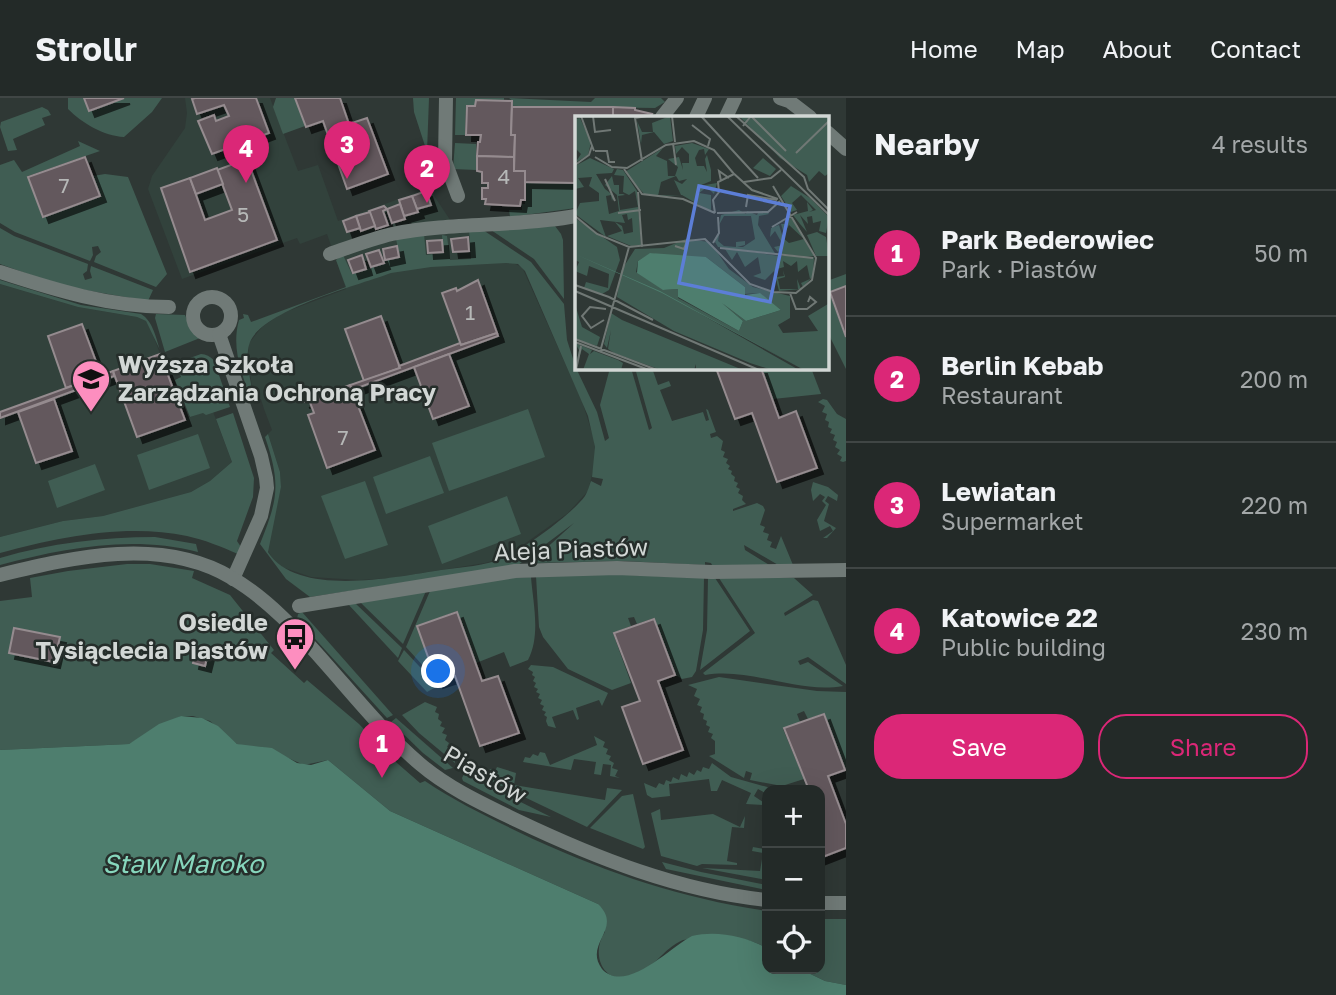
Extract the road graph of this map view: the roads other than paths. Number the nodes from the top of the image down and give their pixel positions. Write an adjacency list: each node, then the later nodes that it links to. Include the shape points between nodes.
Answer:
1 (446, 98): 12 (street, via 444,161)
2 (677, 98): 6 (street)
3 (705, 98): 7 (street)
4 (735, 98): 8 (street)
5 (785, 99): 9 (street)
6 (663, 116)
7 (696, 116)
8 (726, 116)
9 (809, 116)
10 (828, 133): 11 (street)
11 (846, 149)
12 (458, 196)
13 (575, 216): 14 (street, via 422,230)
14 (330, 254)
15 (0, 272): 16 (street, via 111,303)
16 (169, 307)
17 (219, 334): 20 (street, via 267,478 261,516)
18 (846, 570): 21 (street, Aleja Piastów, via 515,571)
19 (0, 575): 20 (street, Piastów, via 82,558 151,554 200,563)
20 (233, 579): 22 (street, Piastów, via 299,636 389,734 447,784 539,831 632,869 692,887)
21 (299, 606)
22 (762, 899)
23 (825, 903): 24 (street)
24 (846, 903)

